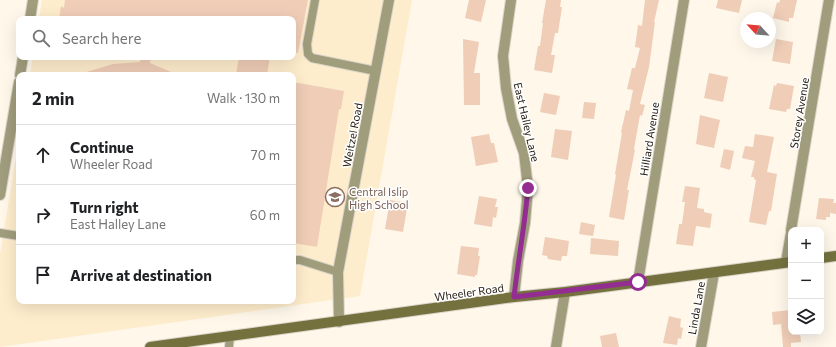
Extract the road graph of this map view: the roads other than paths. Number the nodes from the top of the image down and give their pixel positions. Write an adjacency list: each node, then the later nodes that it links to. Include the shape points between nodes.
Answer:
1 (33, 0): 7 (street)
2 (314, 0): 9 (lane, via 307,44 308,54 312,58)
3 (389, 0): 9 (street, Weitzel Road)
4 (511, 0): 24 (street, East Halley Lane, via 503,56 506,88 512,119 524,153 528,188)
5 (684, 0): 22 (street, Hilliard Avenue)
6 (829, 0): 13 (street, Storey Avenue)
7 (30, 16)
8 (22, 60): 10 (street)
9 (376, 71): 20 (street, Weitzel Road)
10 (20, 72)
11 (16, 100): 12 (street)
12 (0, 195)
13 (792, 227)
14 (0, 232): 15 (lane)
15 (16, 235)
16 (836, 256): 17 (main road)
17 (824, 258)
18 (296, 260): 20 (lane)
19 (788, 262): 21 (main road, Wheeler Road)
20 (338, 272): 25 (street, Weitzel Road)
21 (714, 273): 22 (main road, Wheeler Road); 30 (street, Linda Lane)
22 (638, 282): 23 (main road, Wheeler Road)
23 (565, 292): 24 (main road, Wheeler Road); 29 (street)
24 (514, 297): 25 (main road, Wheeler Road)
25 (339, 322): 26 (main road, Wheeler Road)
26 (230, 336): 27 (main road, Wheeler Road); 28 (lane)
27 (150, 347)
28 (229, 347)
29 (556, 347)
30 (701, 347)

